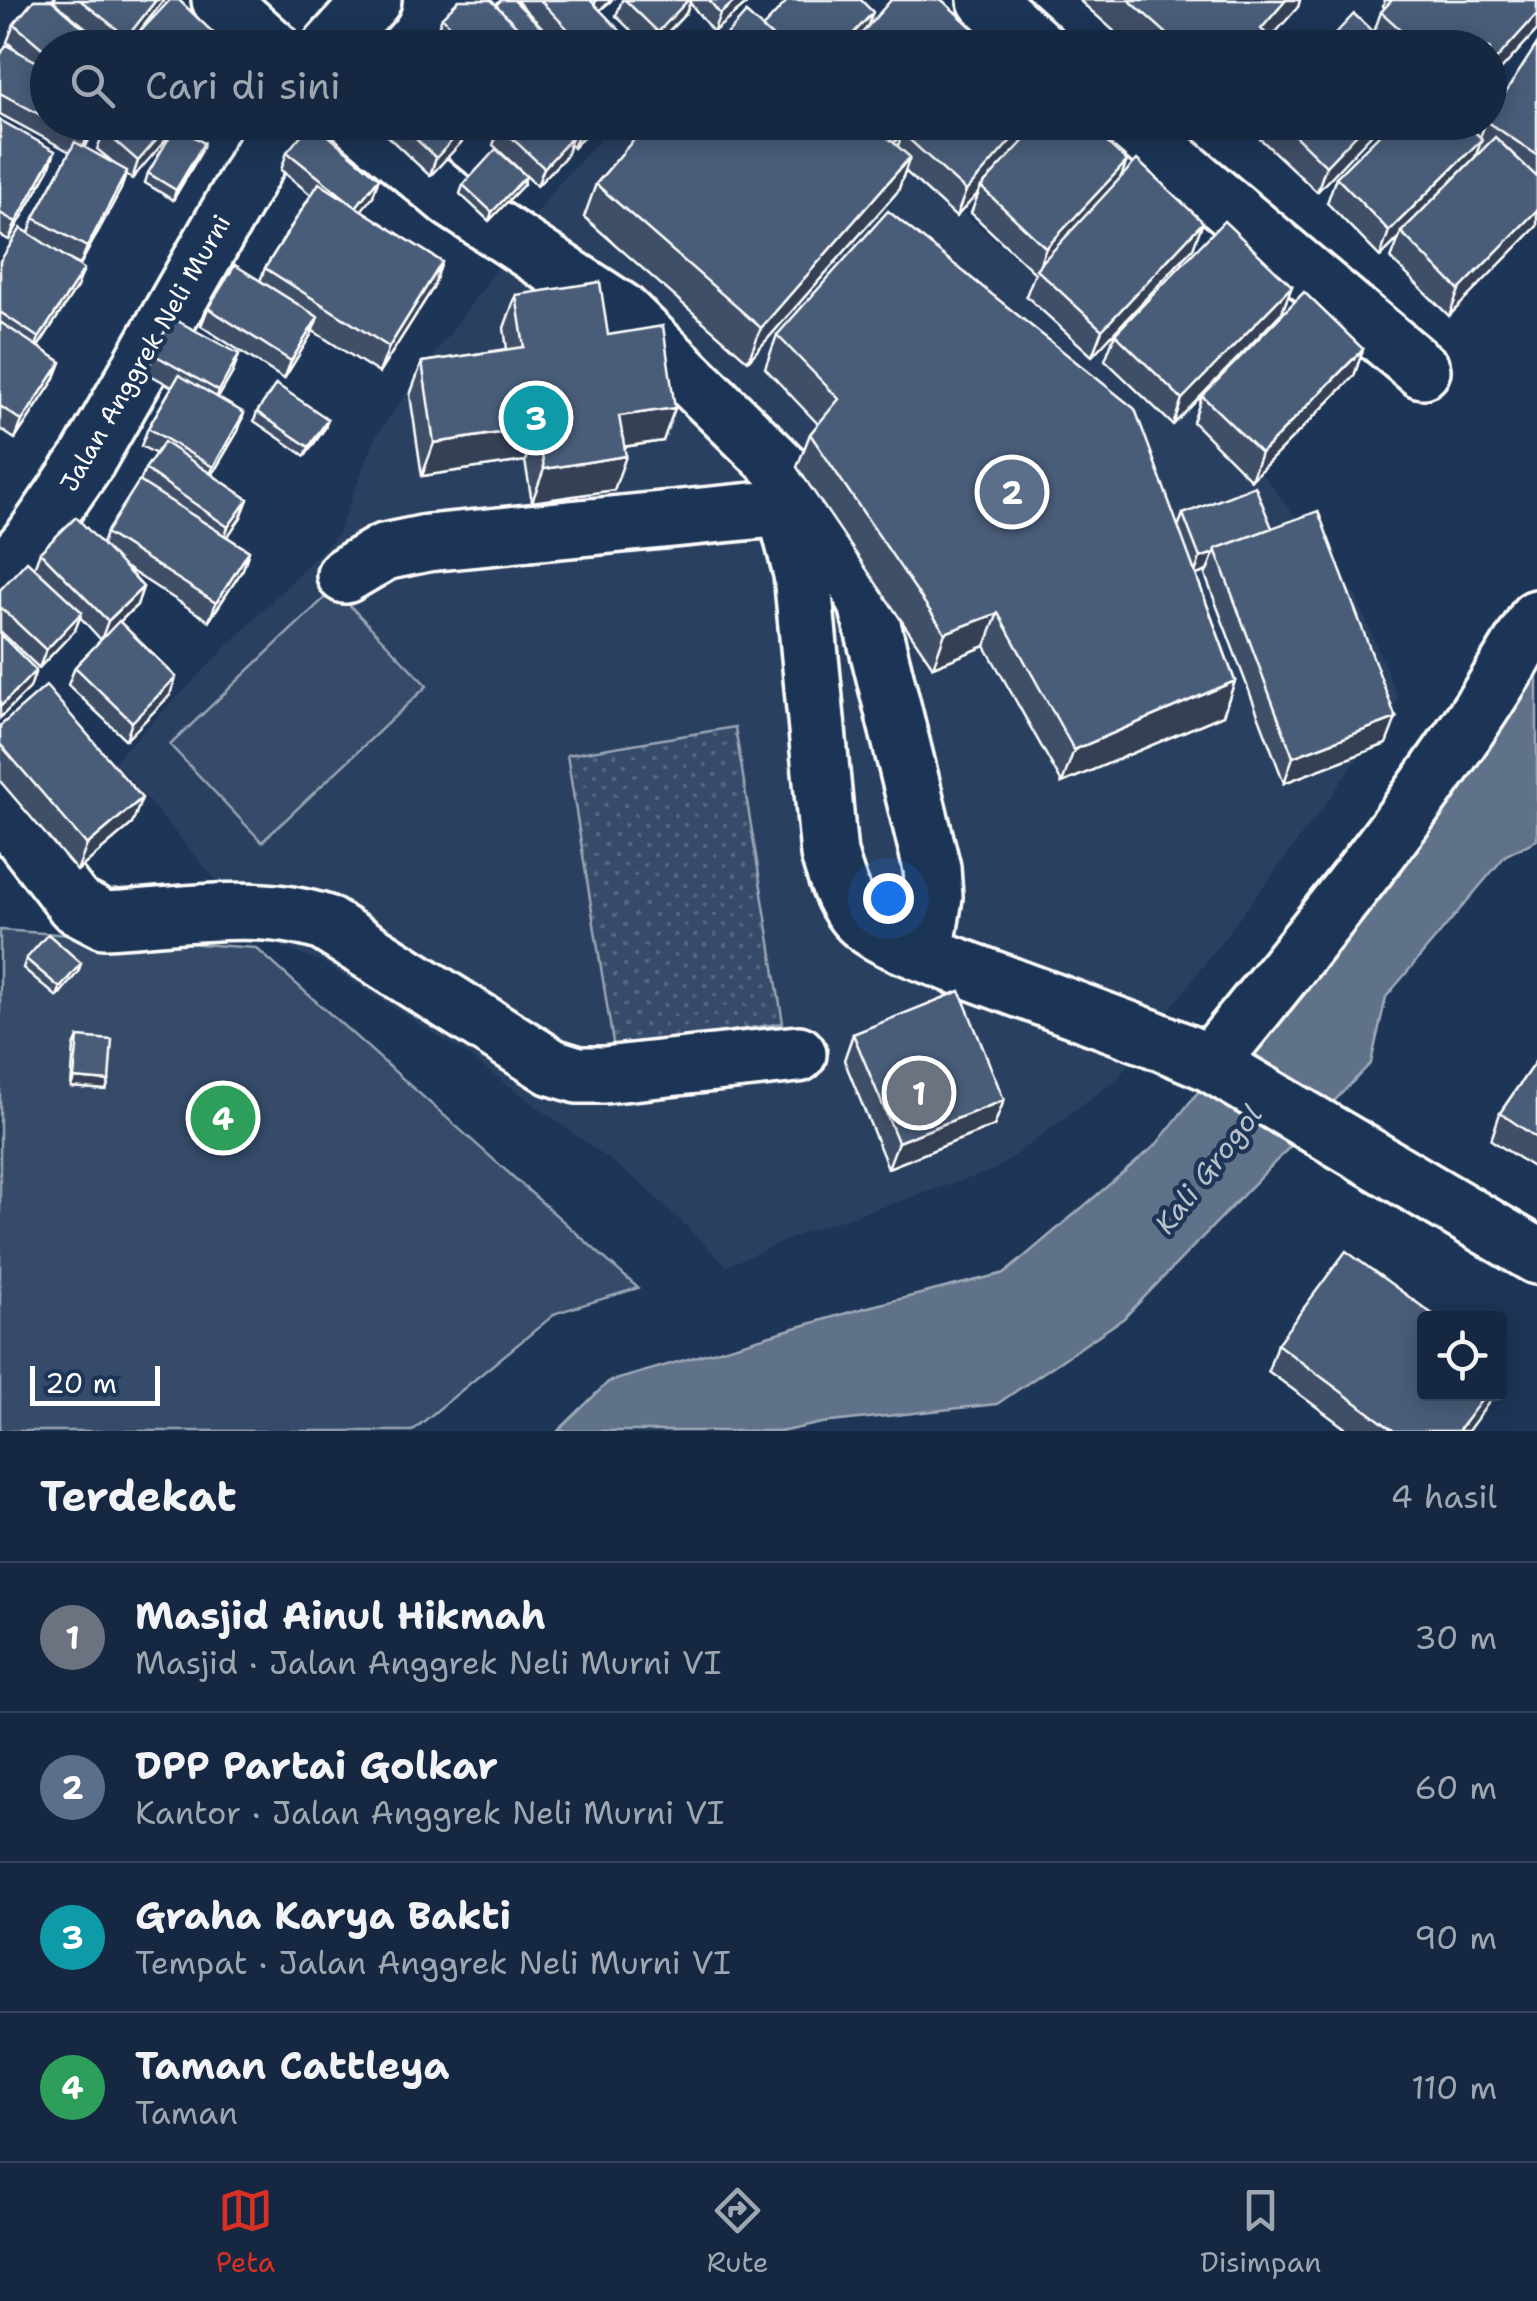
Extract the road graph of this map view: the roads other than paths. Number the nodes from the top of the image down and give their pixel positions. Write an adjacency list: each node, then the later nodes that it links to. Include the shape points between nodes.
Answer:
1 (25, 0): 8 (street)
2 (220, 0): 5 (street)
3 (373, 0): 6 (street)
4 (986, 0): 7 (street)
5 (252, 30)
6 (346, 30)
7 (1019, 30)
8 (0, 43)
9 (270, 140): 14 (street, Jalan Anggrek Neli Murni, via 88,458)
10 (380, 140): 13 (street, via 452,200 620,310)
11 (1149, 140): 12 (street)
12 (1422, 370)
13 (799, 503): 15 (street, via 426,543 384,552); 18 (street, via 868,604 932,868); 18 (street, via 829,854 852,914 874,934)
14 (0, 576)
15 (345, 576)
16 (1537, 618): 20 (street, via 1374,862)
17 (0, 808): 19 (street, via 90,916 271,911 312,919 552,1067 604,1075)
18 (925, 954): 20 (street)
19 (798, 1054)
20 (1212, 1065): 21 (street)
21 (1537, 1256)

